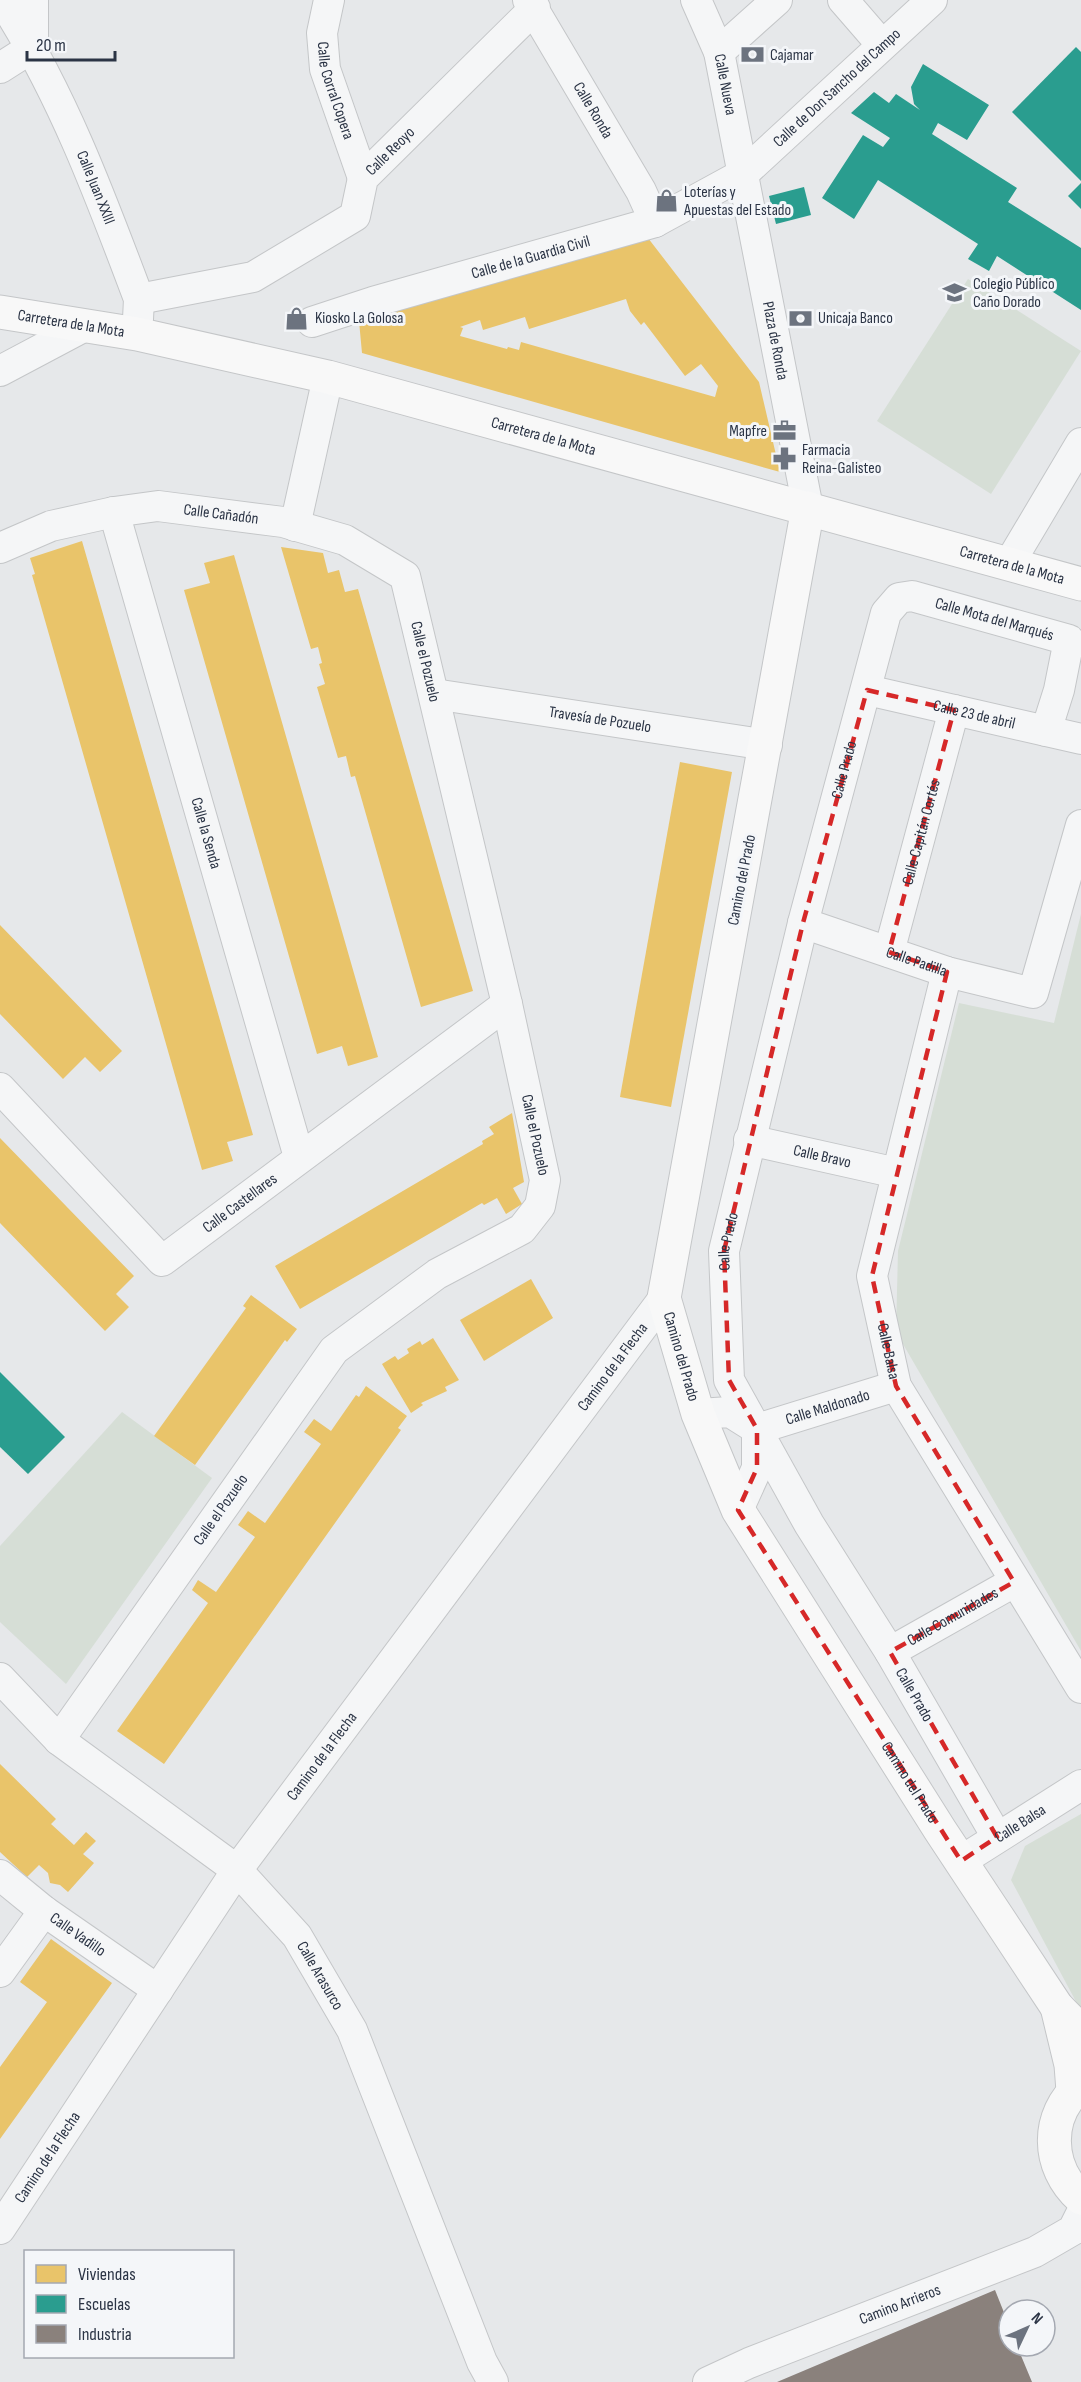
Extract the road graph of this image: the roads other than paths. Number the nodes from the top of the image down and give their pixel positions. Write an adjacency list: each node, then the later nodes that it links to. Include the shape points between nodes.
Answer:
1 (2, 0): 10 (street, Calle Juan XXIII)
2 (33, 0): 10 (street)
3 (329, 0): 14 (street, Calle Corral Copera, via 322,33 325,69)
4 (696, 0): 11 (street, Calle Nueva)
5 (777, 0): 11 (street)
6 (843, 0): 9 (street)
7 (932, 0): 9 (street, Calle de Don Sancho del Campo)
8 (531, 4): 14 (street, Calle Reoyo); 15 (street, Calle Ronda, via 641,191)
9 (882, 45): 13 (street, Calle de Don Sancho del Campo)
10 (33, 47): 12 (street); 16 (street, Calle Juan XXIII, via 82,148)
11 (719, 52): 13 (street, Calle Nueva)
12 (0, 68)
13 (743, 174): 15 (street, Calle de la Guardia Civil); 24 (street, Plaza de Ronda)
14 (363, 178): 16 (street, Calle Reoyo, via 355,216 253,277)
15 (655, 222): 18 (street, Calle de la Guardia Civil)
16 (139, 298): 20 (street, Calle Juan XXIII)
17 (0, 312): 19 (main road, Carretera de la Mota)
18 (312, 322)
19 (83, 327): 20 (main road, Carretera de la Mota); 21 (street)
20 (138, 334): 22 (main road, Carretera de la Mota)
21 (0, 371)
22 (328, 377): 24 (main road, Carretera de la Mota); 26 (street)
23 (1081, 443): 28 (street)
24 (808, 508): 28 (main road, Carretera de la Mota); 36 (main road, Camino del Prado)
25 (114, 512): 26 (street, Calle Cañadón, via 158,506); 27 (street, Calle Cañadón, via 51,526); 44 (street, Calle la Senda)
26 (295, 526): 32 (street, Calle el Pozuelo, via 345,540 405,576)
27 (0, 548)
28 (1009, 564): 29 (main road, Carretera de la Mota)
29 (1081, 584)
30 (899, 597): 31 (street, Calle Prado, via 886,613); 34 (street, Calle Mota del Marqués, via 912,596 1069,640)
31 (867, 690): 33 (street, Calle 23 de abril); 38 (street, Calle Prado)
32 (434, 694): 36 (street, Travesía de Pozuelo); 41 (street, Calle el Pozuelo)
33 (954, 710): 34 (street, Calle 23 de abril); 39 (street, Calle Capitán Cortés)
34 (1046, 731): 35 (street, Calle 23 de abril)
35 (1081, 739)
36 (767, 745): 46 (main road, Camino del Prado)
37 (1081, 825): 40 (street, Calle Padilla, via 1033,993)
38 (803, 923): 39 (street, Calle Padilla); 43 (street, Calle Prado)
39 (889, 952): 40 (street, Calle Padilla)
40 (947, 972): 45 (street, Calle Balsa)
41 (507, 1004): 44 (street, Calle Castellares); 55 (street, Calle el Pozuelo, via 546,1180 540,1206 522,1229 437,1274 334,1350)
42 (0, 1088): 44 (street, Calle Castellares, via 162,1261)
43 (749, 1140): 45 (street, Calle Bravo); 49 (street, Calle Prado, via 724,1251 729,1380)
44 (299, 1157)
45 (897, 1173): 47 (street, Calle Balsa, via 872,1276)
46 (664, 1298): 48 (main road, Camino del Prado); 59 (street, Camino de la Flecha)
47 (896, 1386): 49 (street, Calle Maldonado); 51 (street, Calle Balsa)
48 (698, 1414): 49 (street, via 730,1412); 50 (main road, Camino del Prado)
49 (757, 1429): 50 (street, via 757,1468); 52 (street, Calle Prado, via 809,1524)
50 (738, 1510): 58 (main road, Camino del Prado)
51 (1014, 1582): 52 (street, Calle Comunidades); 54 (street, Calle Balsa)
52 (890, 1652): 57 (street, Calle Prado)
53 (0, 1678): 55 (street, Calle Arasurco)
54 (1081, 1689)
55 (59, 1740): 59 (street, Calle Arasurco)
56 (1081, 1785): 57 (street, Calle Balsa)
57 (996, 1837): 58 (street, Calle Balsa)
58 (961, 1861): 64 (main road, Camino del Prado)
59 (237, 1870): 63 (street, Camino de la Flecha); 70 (street, Calle Arasurco, via 297,1936 352,2030)
60 (0, 1875): 61 (street, Calle Vadillo)
61 (44, 1911): 62 (street); 63 (street, Calle Vadillo)
62 (0, 1972)
63 (158, 1990): 69 (street, Camino de la Flecha)
64 (1057, 2007): 65 (main road, Camino del Prado); 66 (main road, Camino del Prado)
65 (1081, 2031)
66 (1077, 2088): 67 (main road, via 1061,2109 1054,2129 1054,2150 1059,2171)
67 (1081, 2198)
68 (1081, 2214): 71 (street, Camino Arrieros, via 1073,2230 1035,2252 760,2358)
69 (0, 2229)
70 (493, 2382)
71 (708, 2382)

